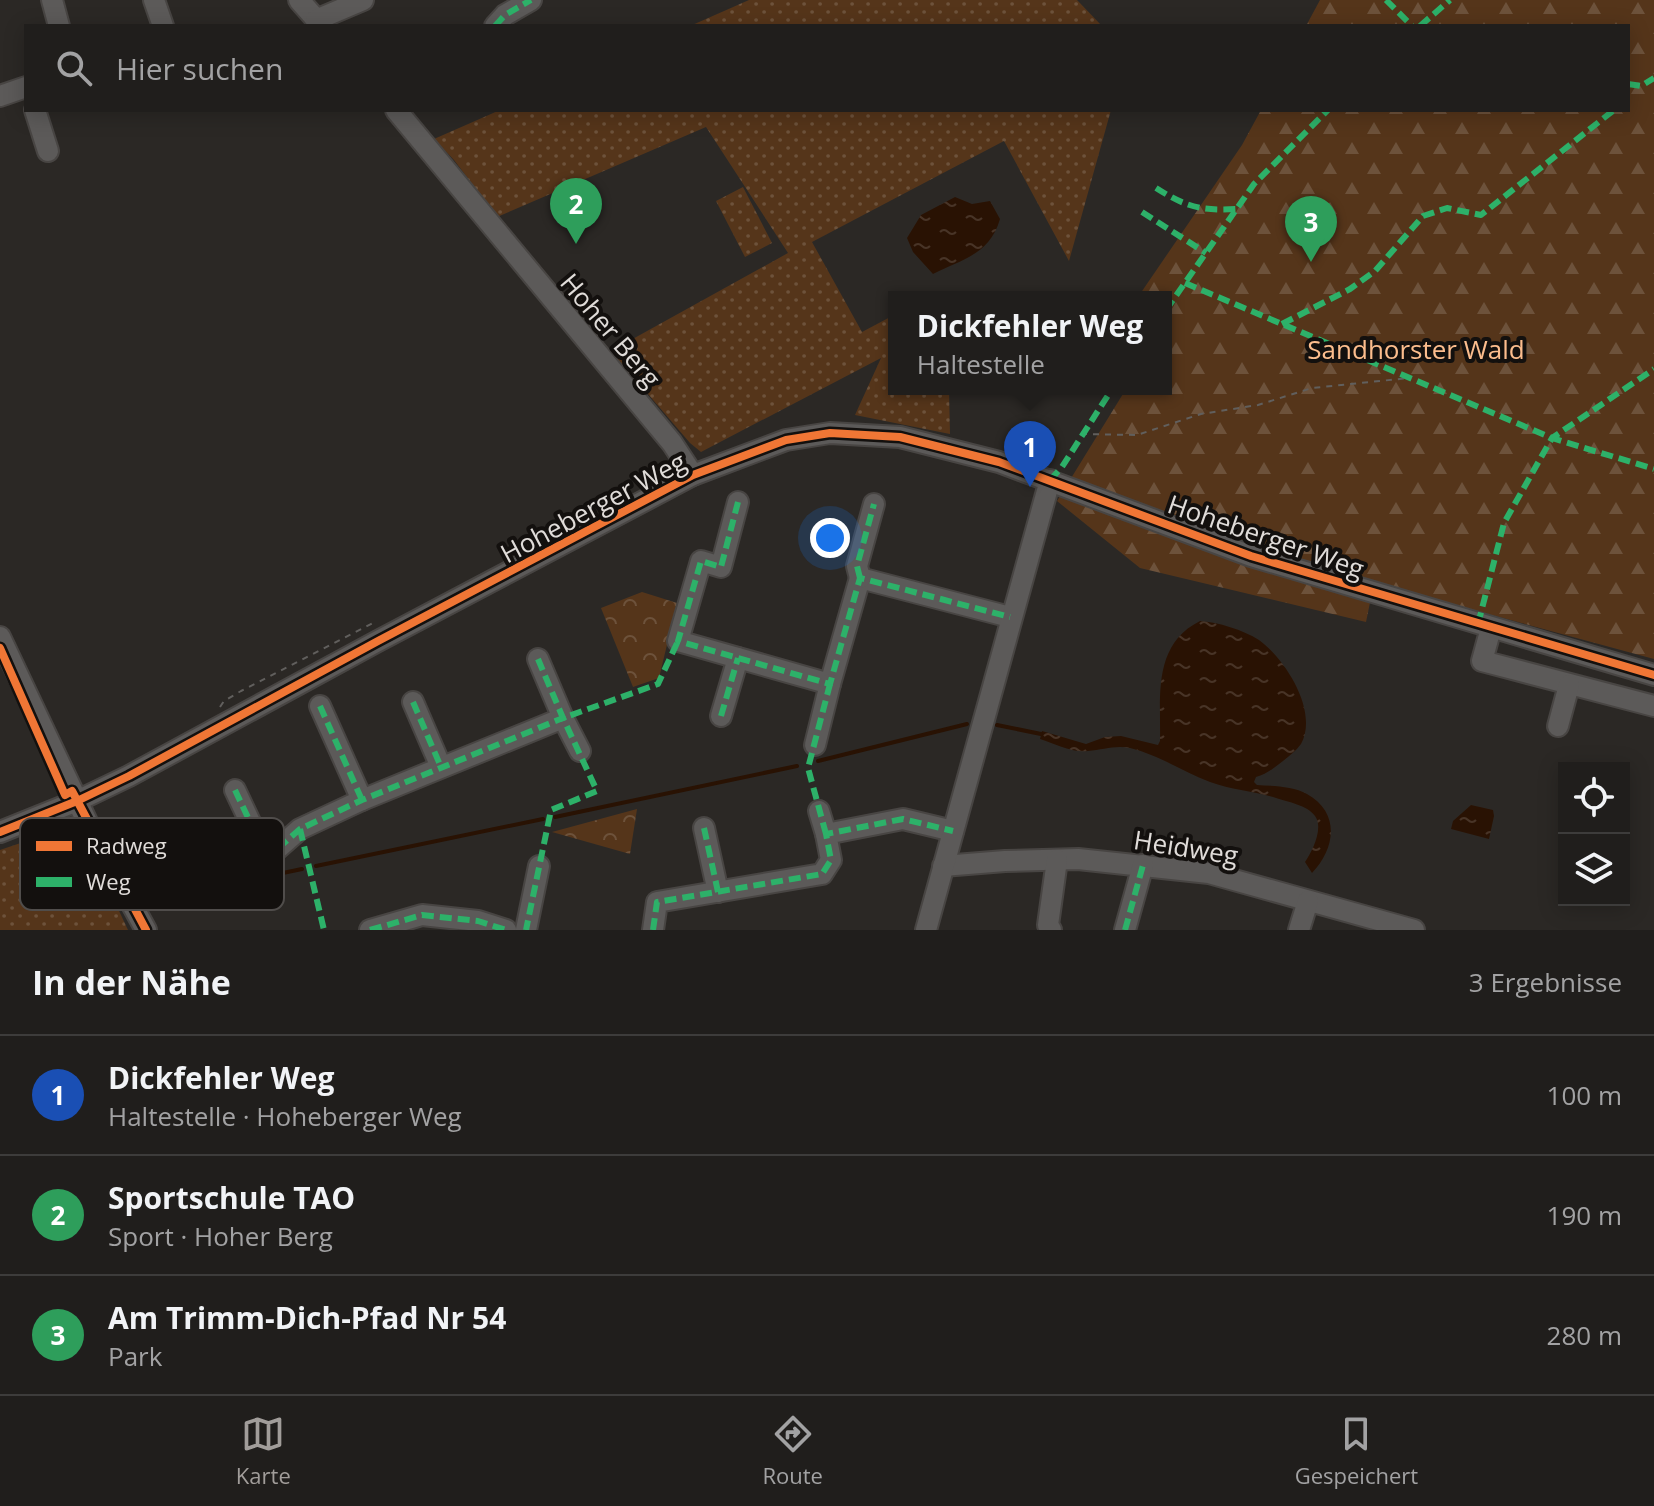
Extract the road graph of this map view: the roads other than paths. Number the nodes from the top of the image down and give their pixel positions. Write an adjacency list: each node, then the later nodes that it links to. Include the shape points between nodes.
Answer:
1 (52, 0): 7 (street)
2 (154, 0): 8 (street)
3 (299, 0): 6 (street)
4 (363, 0): 6 (street)
5 (531, 0): 9 (street)
6 (319, 23)
7 (58, 24)
8 (162, 24)
9 (497, 24)
10 (24, 88): 11 (street)
11 (0, 96)
12 (36, 112): 14 (street)
13 (398, 112): 15 (street, Hoher Berg)
14 (48, 151)
15 (693, 475): 16 (street, Hoheberger Weg, via 786,440 830,433 900,437); 40 (street, Hoheberger Weg)
16 (1050, 480): 20 (street); 21 (street, Hoheberger Weg, via 1251,556)
17 (738, 502): 24 (street, via 721,567 701,561 678,641)
18 (874, 504): 19 (street, via 857,566)
19 (860, 578): 20 (street); 28 (street)
20 (1010, 617): 47 (street)
21 (1491, 628): 23 (street, Hoheberger Weg); 27 (street, via 1482,661)
22 (0, 637): 40 (street)
23 (1565, 650): 26 (street, Hoheberger Weg); 27 (street)
24 (738, 658): 28 (street); 32 (street)
25 (538, 659): 33 (street)
26 (1654, 675)
27 (1563, 683): 31 (street); 34 (street)
28 (830, 684): 35 (street)
29 (413, 702): 37 (street)
30 (320, 706): 39 (street)
31 (1654, 706)
32 (721, 716)
33 (563, 718): 36 (street); 37 (street)
34 (1558, 726)
35 (815, 745)
36 (580, 751)
37 (441, 767): 39 (street)
38 (235, 790): 44 (street)
39 (362, 800): 50 (street, via 300,829)
40 (77, 801): 42 (street, Hoheberger Weg); 43 (street)
41 (819, 811): 49 (street)
42 (35, 818)
43 (86, 818)
44 (248, 818)
45 (20, 824): 48 (street, Hoheberger Weg)
46 (704, 828): 55 (street)
47 (953, 831): 49 (street, via 903,819); 54 (street)
48 (0, 832)
49 (826, 834): 55 (street, via 831,860 822,874)
50 (284, 843)
51 (1057, 860): 52 (street, Heidweg); 54 (street, Heidweg); 64 (street)
52 (1143, 865): 56 (street, Heidweg, via 1209,873); 65 (street)
53 (539, 866): 61 (street)
54 (943, 866): 63 (street)
55 (718, 892): 62 (street, via 657,902)
56 (1308, 901): 66 (street); 67 (street, Heidweg)
57 (135, 910): 58 (street)
58 (146, 930)
59 (370, 930): 60 (street, via 422,915)
60 (506, 930)
61 (526, 930)
62 (653, 930)
63 (926, 930)
64 (1051, 930)
65 (1125, 930)
66 (1299, 930)
67 (1414, 930)

